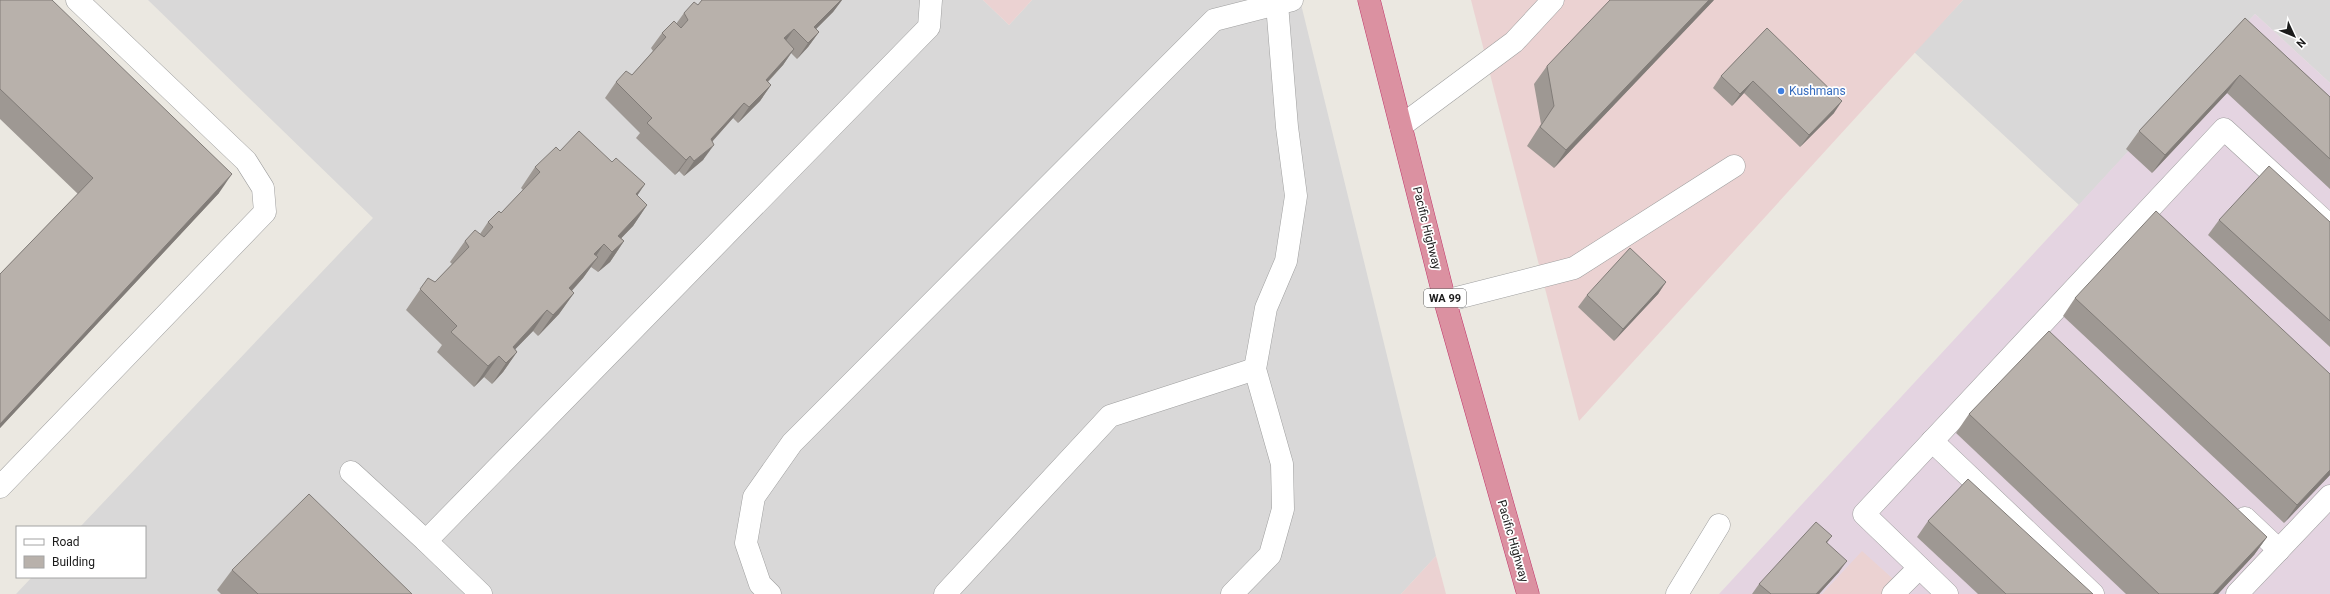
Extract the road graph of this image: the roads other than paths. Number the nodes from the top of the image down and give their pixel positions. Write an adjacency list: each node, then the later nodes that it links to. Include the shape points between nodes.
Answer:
1 (77, 0): 17 (lane, via 246,161 263,188 264,212)
2 (931, 0): 21 (lane, via 929,26)
3 (1369, 0): 6 (highway, Pacific Highway / WA 99)
4 (1553, 0): 6 (lane, via 1514,42)
5 (1285, 2): 14 (lane, via 1287,127 1296,196 1286,261 1266,308); 25 (lane, via 1214,20 792,444 754,497 746,543 760,584)
6 (1400, 126): 11 (highway, Pacific Highway / WA 99)
7 (1734, 166): 11 (lane, via 1574,268)
8 (2148, 211): 9 (lane, via 2224,129); 10 (lane); 12 (lane)
9 (2330, 226)
10 (2165, 227)
11 (1445, 301): 28 (highway, Pacific Highway / WA 99)
12 (2040, 326): 13 (lane); 15 (lane)
13 (2058, 342)
14 (1255, 369): 26 (lane, via 1110,416); 27 (lane, via 1282,464 1283,509 1270,555)
15 (1932, 441): 23 (lane, via 1864,514); 32 (lane)
16 (351, 472): 21 (lane)
17 (0, 487)
18 (2330, 496): 22 (lane)
19 (2232, 506): 22 (lane)
20 (1719, 525): 29 (lane)
21 (426, 541): 24 (lane)
22 (2279, 550): 33 (lane)
23 (1919, 568): 30 (lane); 31 (lane)
24 (481, 594)
25 (770, 594)
26 (945, 594)
27 (1232, 594)
28 (1528, 594)
29 (1677, 594)
30 (1893, 594)
31 (1948, 594)
32 (2092, 594)
33 (2237, 594)

